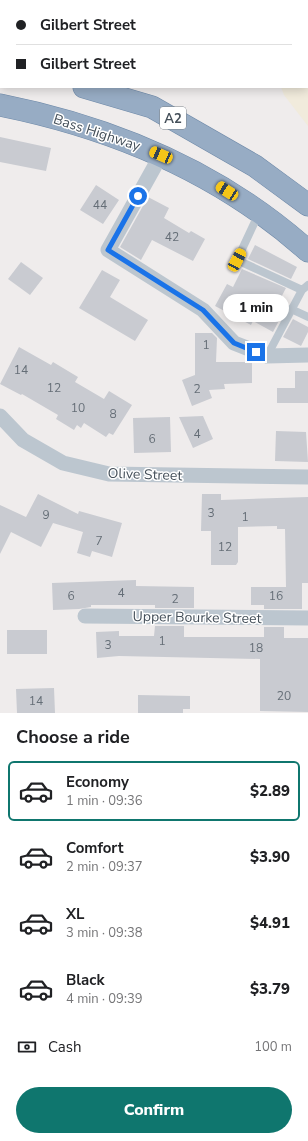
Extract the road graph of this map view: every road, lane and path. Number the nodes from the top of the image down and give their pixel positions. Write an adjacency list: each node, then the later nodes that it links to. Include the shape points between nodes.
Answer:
1 (87, 88): 4 (highway, A2, via 158,110 255,166)
2 (0, 105): 3 (highway, Bass Highway, via 94,128)
3 (161, 155): 5 (highway, Bass Highway, via 216,184); 11 (street, via 108,250 203,310 234,343)
4 (308, 205)
5 (260, 212): 6 (highway, Bass Highway); 7 (lane, via 237,260)
6 (308, 251)
7 (305, 288): 8 (lane)
8 (291, 309): 9 (lane); 11 (lane)
9 (308, 317)
10 (308, 355): 11 (street)
11 (267, 356)
12 (0, 416): 13 (street, Olive Street, via 23,440 63,464 109,474)
13 (308, 477)
14 (85, 616): 15 (street, Upper Bourke Street)
15 (308, 618)

